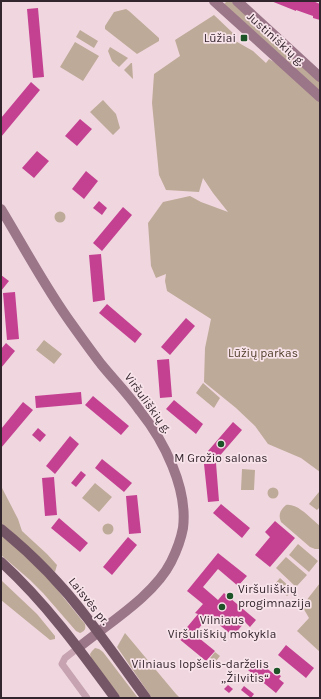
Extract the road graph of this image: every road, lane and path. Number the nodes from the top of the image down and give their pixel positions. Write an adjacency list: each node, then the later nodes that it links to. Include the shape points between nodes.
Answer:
1 (214, 1): 4 (main road, Justiniškių g.)
2 (237, 1): 3 (main road, Justiniškių g.)
3 (320, 77)
4 (320, 97)
5 (1, 209): 8 (main road, Viršuliškių g., via 62,310 153,429 164,447 181,494 183,528 176,551 165,572 136,603)
6 (1, 529): 8 (main road, Laisvės pr., via 36,559)
7 (1, 562): 9 (main road, via 19,578)
8 (97, 632): 9 (main road, Viršuliškių g.); 12 (main road, Laisvės pr.)
9 (78, 648): 10 (street, via 65,658 62,664); 11 (main road)
10 (87, 698)
11 (115, 698)
12 (146, 698)

